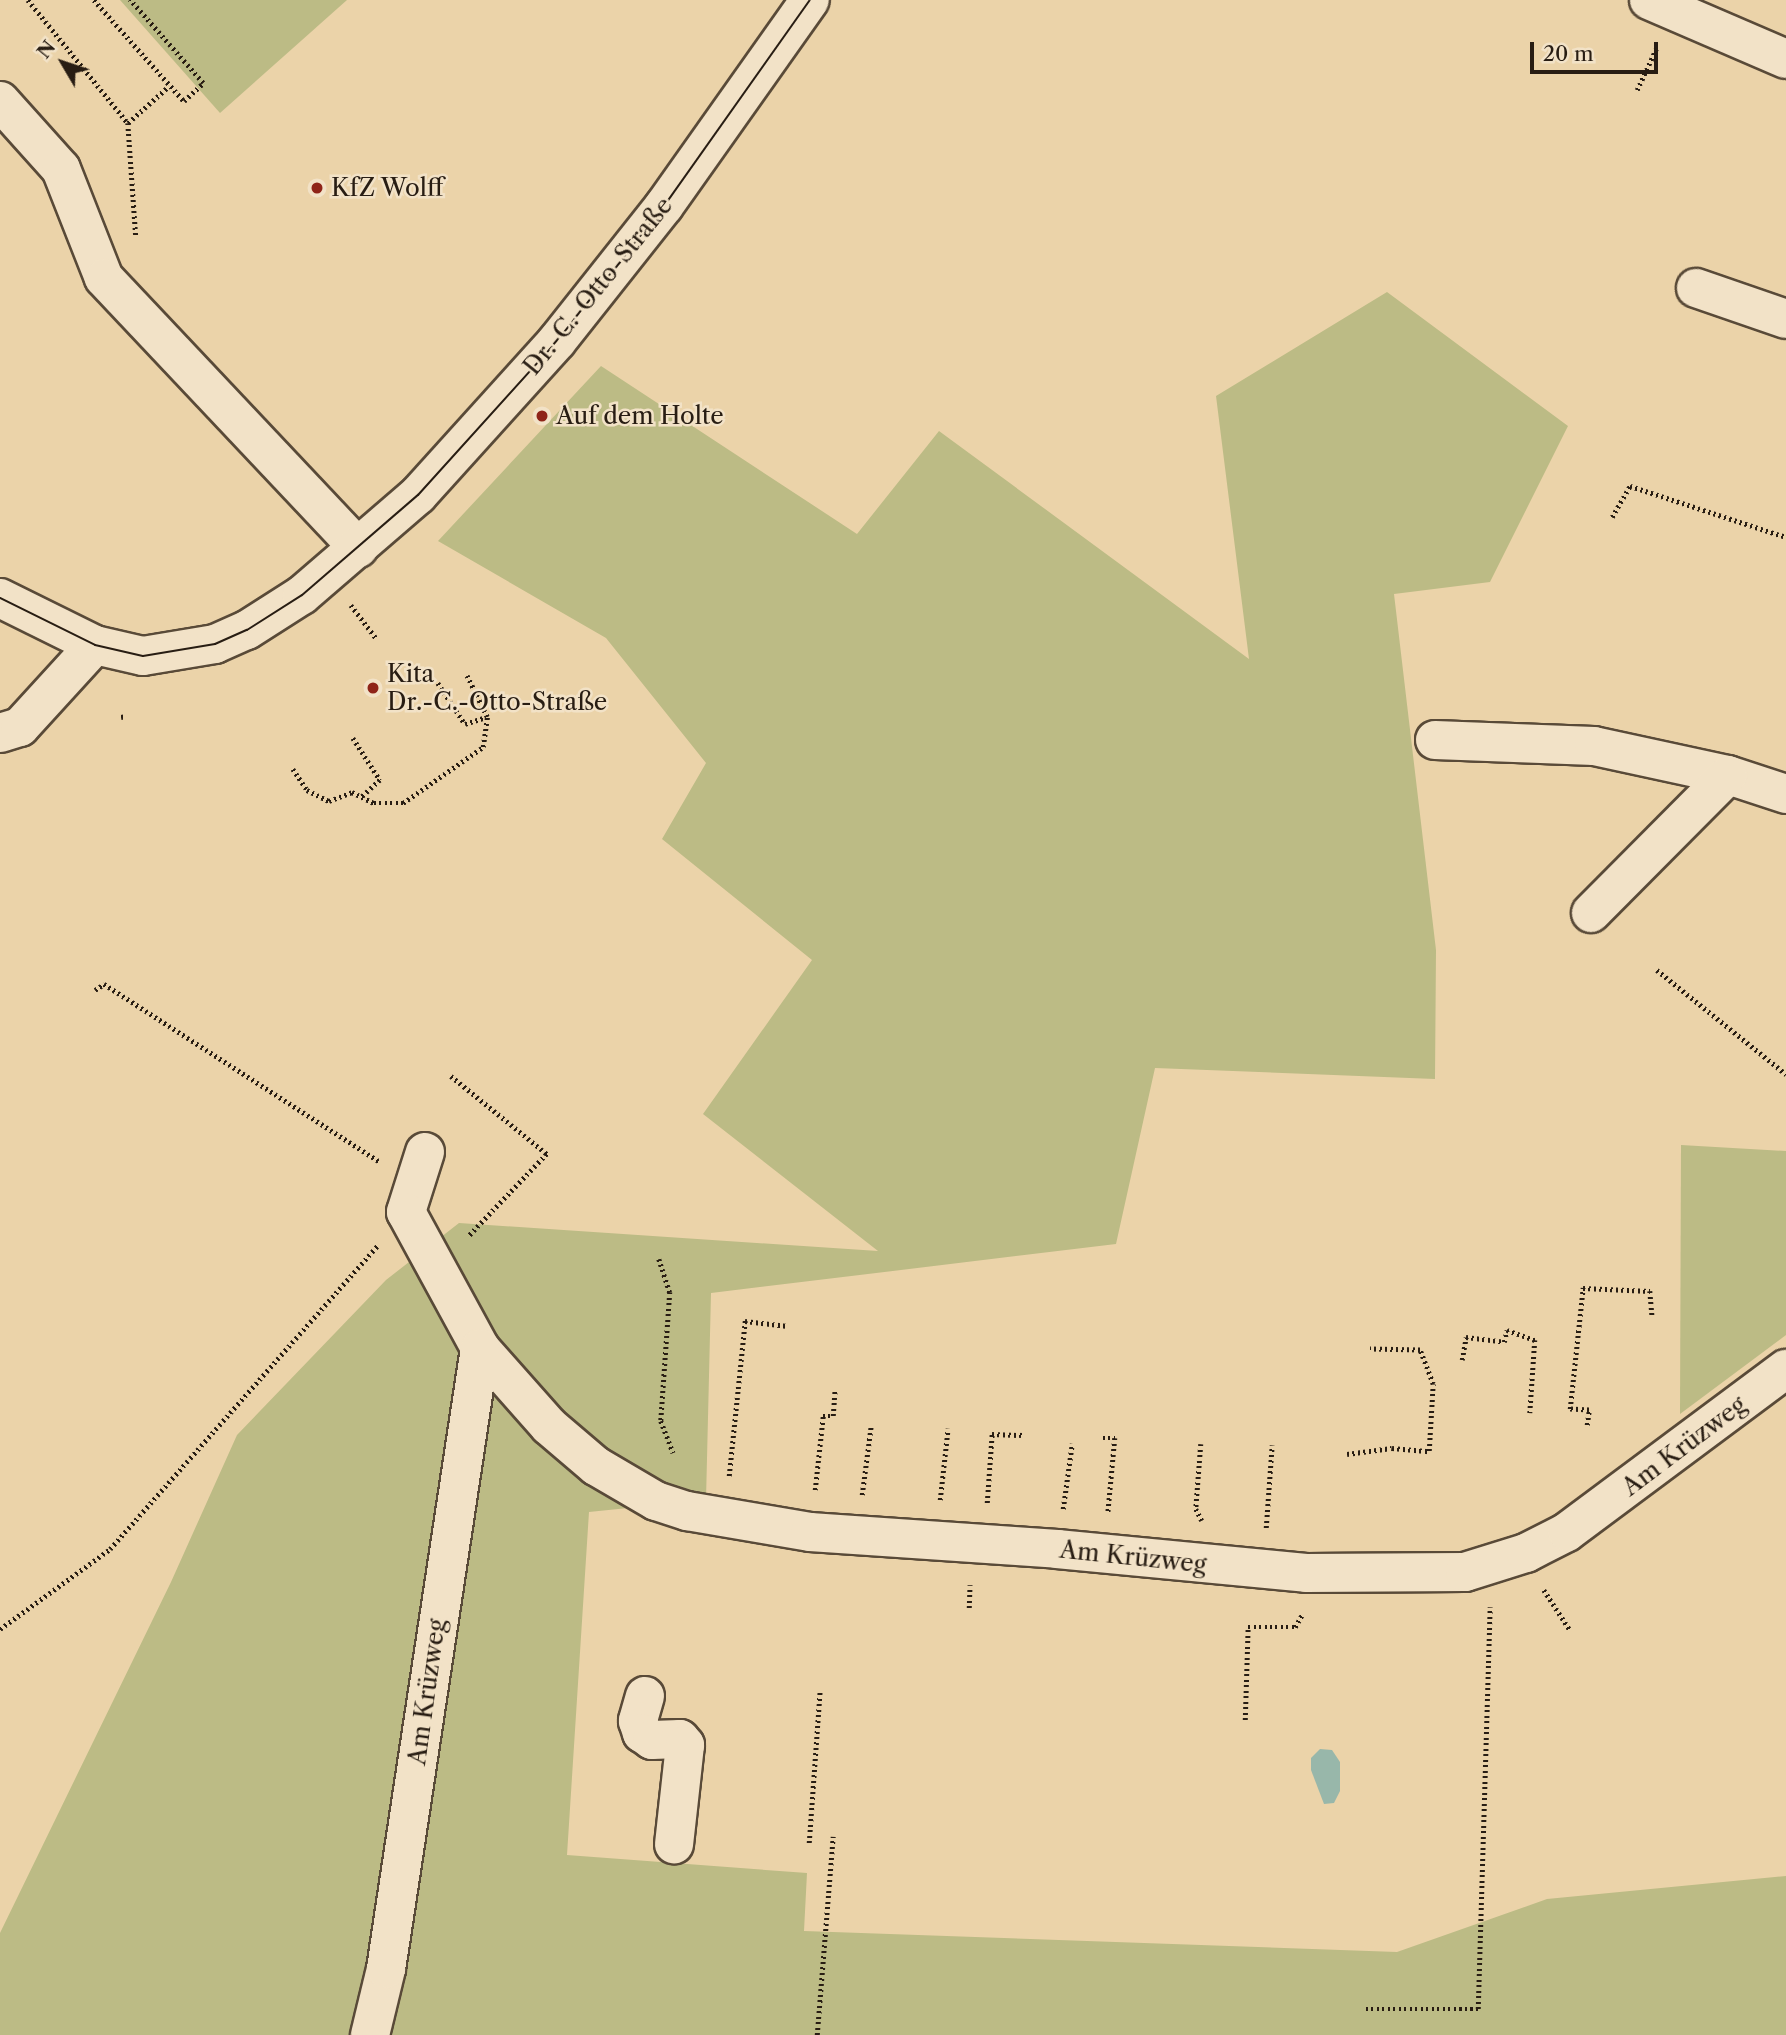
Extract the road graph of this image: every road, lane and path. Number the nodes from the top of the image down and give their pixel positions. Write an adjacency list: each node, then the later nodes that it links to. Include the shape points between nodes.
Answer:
1 (28, 0): 9 (path)
2 (94, 0): 7 (path)
3 (130, 0): 7 (path, via 203,83 184,101)
4 (810, 0): 15 (street, Dr.-C.-Otto-Straße, via 664,206 557,341 418,495)
5 (1649, 0): 6 (street)
6 (1786, 59)
7 (169, 86): 9 (path)
8 (0, 100): 15 (street, via 61,169 104,278)
9 (128, 123): 10 (path)
10 (136, 246)
11 (1696, 288): 12 (street)
12 (1786, 319)
13 (1612, 517): 14 (path, via 1630,486)
14 (1786, 537)
15 (358, 548): 19 (street, Dr.-C.-Otto-Straße, via 302,594 247,630 215,644 143,656)
16 (0, 598): 19 (street, Dr.-C.-Otto-Straße)
17 (346, 598): 18 (path)
18 (376, 638)
19 (95, 645): 23 (street, via 20,727)
20 (467, 676): 22 (path)
21 (438, 683): 22 (path, via 465,724)
22 (487, 717): 29 (path, via 484,747 403,803 374,803)
23 (0, 733)
24 (353, 738): 29 (path, via 380,780)
25 (1435, 740): 27 (street, via 1594,746)
26 (293, 769): 29 (path, via 307,790 329,801 352,793)
27 (1728, 775): 28 (street); 30 (street)
28 (1786, 794)
29 (362, 797)
30 (1591, 913)
31 (1657, 970): 33 (path)
32 (95, 990): 36 (path, via 104,984)
33 (1786, 1074)
34 (451, 1076): 37 (path, via 547,1154)
35 (425, 1152): 42 (street, Am Krüzweg, via 406,1212)
36 (376, 1160)
37 (469, 1236)
38 (385, 1237): 69 (path, via 110,1549)
39 (659, 1259): 56 (path, via 670,1292 662,1421)
40 (1652, 1315): 48 (path, via 1650,1291 1583,1288 1570,1409 1589,1410)
41 (788, 1326): 58 (path, via 745,1321)
42 (480, 1348): 58 (street, Am Krüzweg, via 549,1426 596,1466 656,1500); 77 (street, Am Krüzweg, via 386,1969)
43 (1370, 1349): 57 (path, via 1420,1350 1433,1384 1429,1451 1392,1448)
44 (1462, 1360): 47 (path, via 1466,1337 1504,1342 1507,1330 1535,1340)
45 (1786, 1369): 65 (street, Am Krüzweg, via 1567,1532)
46 (835, 1390): 59 (path, via 833,1416 823,1416)
47 (1530, 1413)
48 (1587, 1425)
49 (871, 1426): 60 (path)
50 (948, 1428): 62 (path)
51 (1023, 1435): 61 (path, via 992,1434)
52 (1103, 1438): 64 (path, via 1115,1438)
53 (1072, 1444): 63 (path)
54 (1201, 1444): 66 (path, via 1196,1509 1203,1517)
55 (1272, 1445): 67 (path)
56 (673, 1453)
57 (1347, 1454)
58 (724, 1518): 59 (street, Am Krüzweg)
59 (810, 1532): 60 (street, Am Krüzweg)
60 (856, 1537): 62 (street, Am Krüzweg)
61 (984, 1543): 62 (street, Am Krüzweg); 63 (street, Am Krüzweg)
62 (935, 1544)
63 (1057, 1549): 64 (street, Am Krüzweg)
64 (1102, 1555): 66 (street, Am Krüzweg)
65 (1492, 1564): 67 (street, Am Krüzweg, via 1439,1574); 76 (path, via 1478,2009)
66 (1198, 1565): 67 (street, Am Krüzweg)
67 (1262, 1570)
68 (1302, 1615): 72 (path, via 1295,1627 1248,1626)
69 (0, 1629)
70 (820, 1690): 74 (path)
71 (645, 1696): 75 (street, via 638,1721 642,1733 652,1740 680,1739 685,1745)
72 (1245, 1720)
73 (833, 1837): 78 (path)
74 (809, 1843)
75 (674, 1844)
76 (1366, 2009)
77 (370, 2035)
78 (817, 2035)

